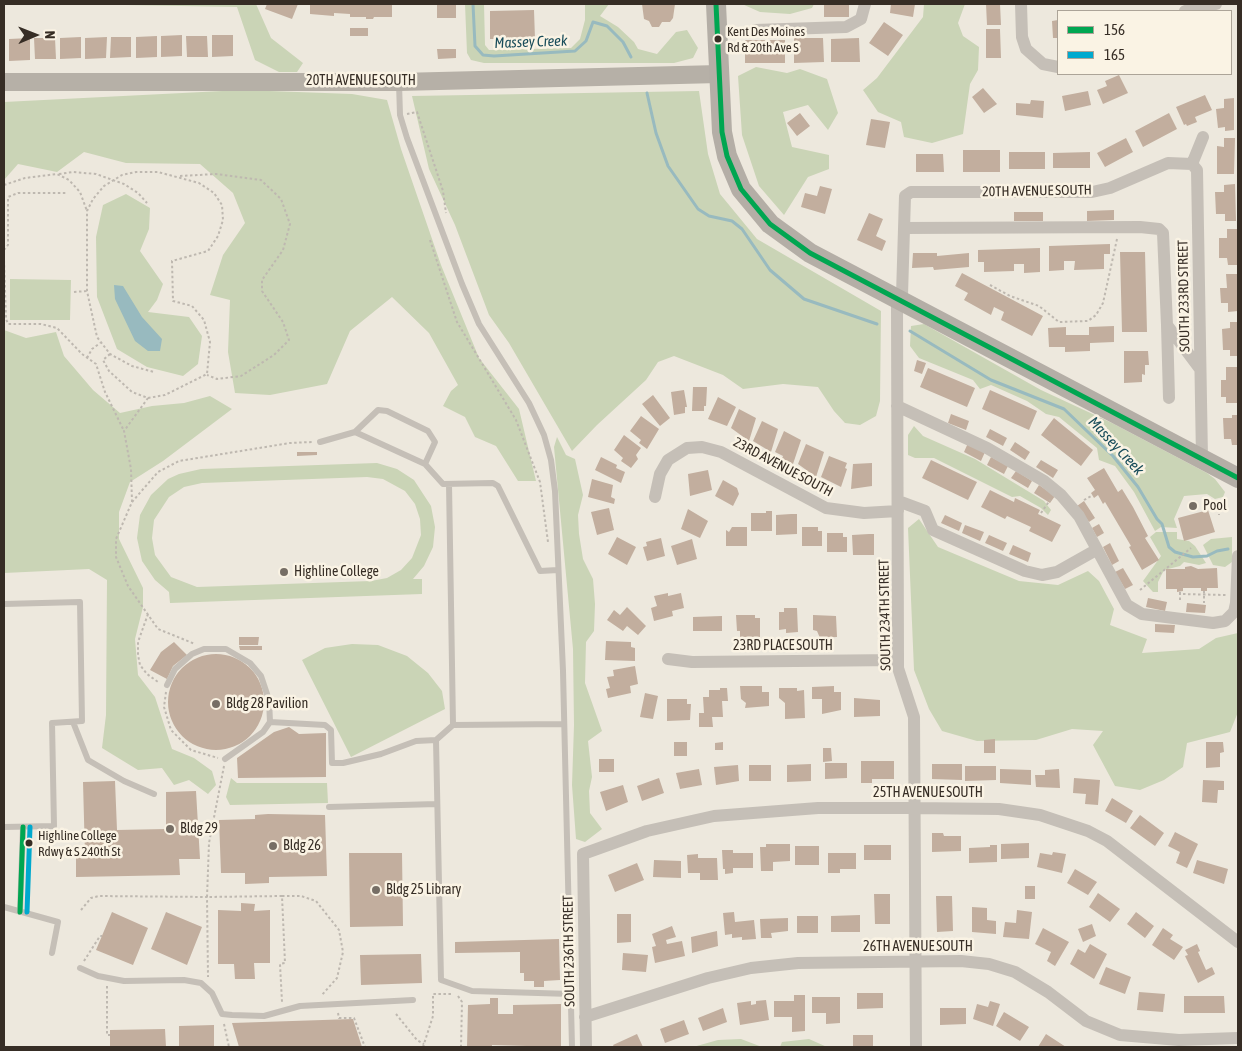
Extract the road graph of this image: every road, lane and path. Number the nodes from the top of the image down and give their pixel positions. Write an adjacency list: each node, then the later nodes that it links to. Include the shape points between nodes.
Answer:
1 (716, 4): 8 (main road)
2 (865, 4): 6 (street, via 861,19 848,27)
3 (1022, 4): 7 (street, via 1022,37 1026,49 1043,64)
4 (1216, 4): 5 (street)
5 (1189, 10)
6 (755, 30)
7 (1057, 67)
8 (719, 74): 10 (street, 20TH AVENUE SOUTH); 31 (main road, via 722,132 727,156 735,179 754,208 795,244)
9 (4, 82): 10 (street, 20TH AVENUE SOUTH)
10 (400, 82): 11 (lane)
11 (400, 115): 22 (path, via 417,112 443,190); 64 (lane, via 406,138 479,324 530,403 544,435 555,491)
12 (1203, 136): 13 (street)
13 (1192, 164): 19 (street, 20TH AVENUE SOUTH, via 1168,163 1110,188 1092,192); 38 (street, SOUTH 233RD STREET, via 1197,170)
14 (57, 174): 16 (path, via 96,174); 17 (path); 21 (path, via 70,180 80,192)
15 (177, 176): 16 (path, via 136,172); 40 (path, via 199,182 214,193 222,205 221,228 208,251 172,261 172,301 192,306 204,320 210,342); 40 (path, via 216,174 261,180 281,199 290,224 283,250 262,280 262,291 284,322 289,340 274,355 241,376 217,379)
16 (113, 181): 20 (path, via 138,193); 21 (path, via 104,186)
17 (4, 185)
18 (66, 194): 26 (path, via 18,193 8,197 8,245)
19 (907, 194): 24 (street, SOUTH 234TH STREET)
20 (147, 203)
21 (87, 211): 29 (path)
22 (446, 215)
23 (1116, 227): 24 (street); 28 (path, via 1117,243 1103,303 1088,321 1059,322 1039,306); 32 (street, via 1153,227 1163,233)
24 (904, 228): 31 (street, SOUTH 234TH STREET)
25 (430, 240): 60 (path, via 457,322 516,420 540,482 546,539)
26 (4, 250)
27 (4, 260): 35 (path, via 8,324 41,324 58,328)
28 (990, 285)
29 (87, 291): 30 (path); 33 (path)
30 (74, 292)
31 (900, 300): 43 (street, SOUTH 234TH STREET, via 897,307); 47 (main road)
32 (1167, 325): 38 (street); 42 (street)
33 (100, 342): 34 (path); 35 (path)
34 (110, 354): 36 (path); 39 (path, via 132,366)
35 (87, 358): 37 (path)
36 (103, 360): 37 (path); 41 (path, via 118,381 132,392)
37 (96, 364): 44 (path)
38 (1200, 369): 47 (street, SOUTH 233RD STREET)
39 (154, 372)
40 (207, 374): 41 (path, via 166,395)
41 (148, 398): 44 (path)
42 (1170, 398)
43 (897, 406): 56 (street, SOUTH 234TH STREET); 62 (street, via 966,437 1044,481 1079,516)
44 (124, 431): 54 (path, via 131,469)
45 (355, 432): 46 (lane); 48 (lane); 48 (lane, via 378,410 388,411 428,431 435,442)
46 (320, 442): 54 (path, via 290,443 179,461 158,472)
47 (1202, 458): 49 (main road)
48 (425, 464): 50 (lane, via 443,484)
49 (1238, 478)
50 (449, 484): 64 (lane, via 493,483 498,486 540,571); 79 (lane)
51 (1092, 495): 53 (path)
52 (655, 497): 56 (street, 23RD AVENUE SOUTH, via 660,474 668,460 687,448 702,447 721,452 826,508 864,513)
53 (1084, 500)
54 (132, 502): 71 (path, via 116,539 116,557 128,586)
55 (1047, 504): 58 (path)
56 (898, 506): 62 (street, via 925,511 933,530 1025,571 1042,575 1057,572); 74 (street, SOUTH 234TH STREET)
57 (1204, 509): 59 (path, via 1219,509)
58 (1042, 513)
59 (1219, 515)
60 (550, 547)
61 (1191, 548): 65 (path)
62 (1096, 550): 63 (street, via 1133,609 1142,614 1213,623 1225,621 1234,612 1238,593)
63 (1238, 556)
64 (558, 570): 78 (lane)
65 (1140, 590)
66 (1204, 592): 67 (path); 68 (path, via 1180,592); 69 (path, bridge)
67 (1222, 594)
68 (1180, 600)
69 (1204, 603)
70 (4, 604): 76 (lane, via 80,602 82,721)
71 (148, 614): 72 (path, via 158,628); 75 (path, via 138,642 140,665 154,681)
72 (204, 648): 75 (lane, via 184,660); 77 (lane, via 226,649 250,663 261,676 269,700)
73 (668, 659): 74 (street, 23RD PLACE SOUTH, via 692,662)
74 (898, 660): 85 (street, SOUTH 234TH STREET, via 914,717)
75 (167, 685): 81 (path, via 164,706 171,730 191,750)
76 (73, 722): 82 (lane, via 88,760 124,782); 87 (lane, via 52,723 54,826)
77 (270, 722): 80 (lane, via 325,724 331,730 332,763 382,754 416,741); 81 (lane, via 263,732)
78 (564, 724): 79 (lane); 101 (lane)
79 (453, 725): 80 (lane)
80 (436, 740): 83 (lane)
81 (225, 759): 90 (path, via 209,843)
82 (154, 794)
83 (437, 804): 84 (lane); 101 (lane, via 441,980 472,991)
84 (329, 807)
85 (914, 808): 88 (street, 25TH AVENUE SOUTH, via 818,808 714,816 647,831); 95 (street, 25TH AVENUE SOUTH, via 999,809 1040,815 1088,832 1132,859); 97 (street, SOUTH 234TH STREET)
86 (4, 827): 87 (lane)
87 (23, 827): 93 (lane)
88 (583, 854): 108 (street, SOUTH 236TH STREET)
89 (282, 896): 90 (path); 104 (path, via 301,896 316,902 339,930 343,952 337,978 321,996); 105 (path, via 284,963 280,964)
90 (207, 897): 92 (path, via 99,896 91,898); 100 (path, via 210,968)
91 (4, 907): 93 (lane)
92 (81, 910)
93 (20, 912): 96 (lane, via 58,922)
94 (102, 936): 98 (path)
95 (1238, 942)
96 (52, 953)
97 (915, 960): 108 (street, 26TH AVENUE SOUTH, via 798,963 751,968 715,976); 110 (street, 26TH AVENUE SOUTH, via 977,962 1015,972 1086,1021 1120,1035 1179,1040); 118 (street, SOUTH 234TH STREET)
98 (80, 968): 99 (lane)
99 (109, 978): 100 (lane, via 124,981 184,980); 109 (path, via 107,1035)
100 (207, 987): 106 (lane)
101 (571, 994): 116 (lane)
102 (412, 1000): 103 (lane)
103 (338, 1004): 104 (lane); 113 (path, via 339,1018 354,1018)
104 (304, 1006): 105 (lane)
105 (283, 1011): 106 (lane, via 254,1016)
106 (222, 1014): 112 (path)
107 (396, 1014): 111 (path)
108 (585, 1017): 117 (street, SOUTH 236TH STREET)
109 (110, 1035)
110 (1238, 1038)
111 (424, 1044): 114 (path); 115 (path, via 433,1016 433,994 450,993 462,1002)
112 (229, 1047)
113 (365, 1047)
114 (423, 1047)
115 (461, 1047)
116 (572, 1047)
117 (586, 1047)
118 (916, 1047)

